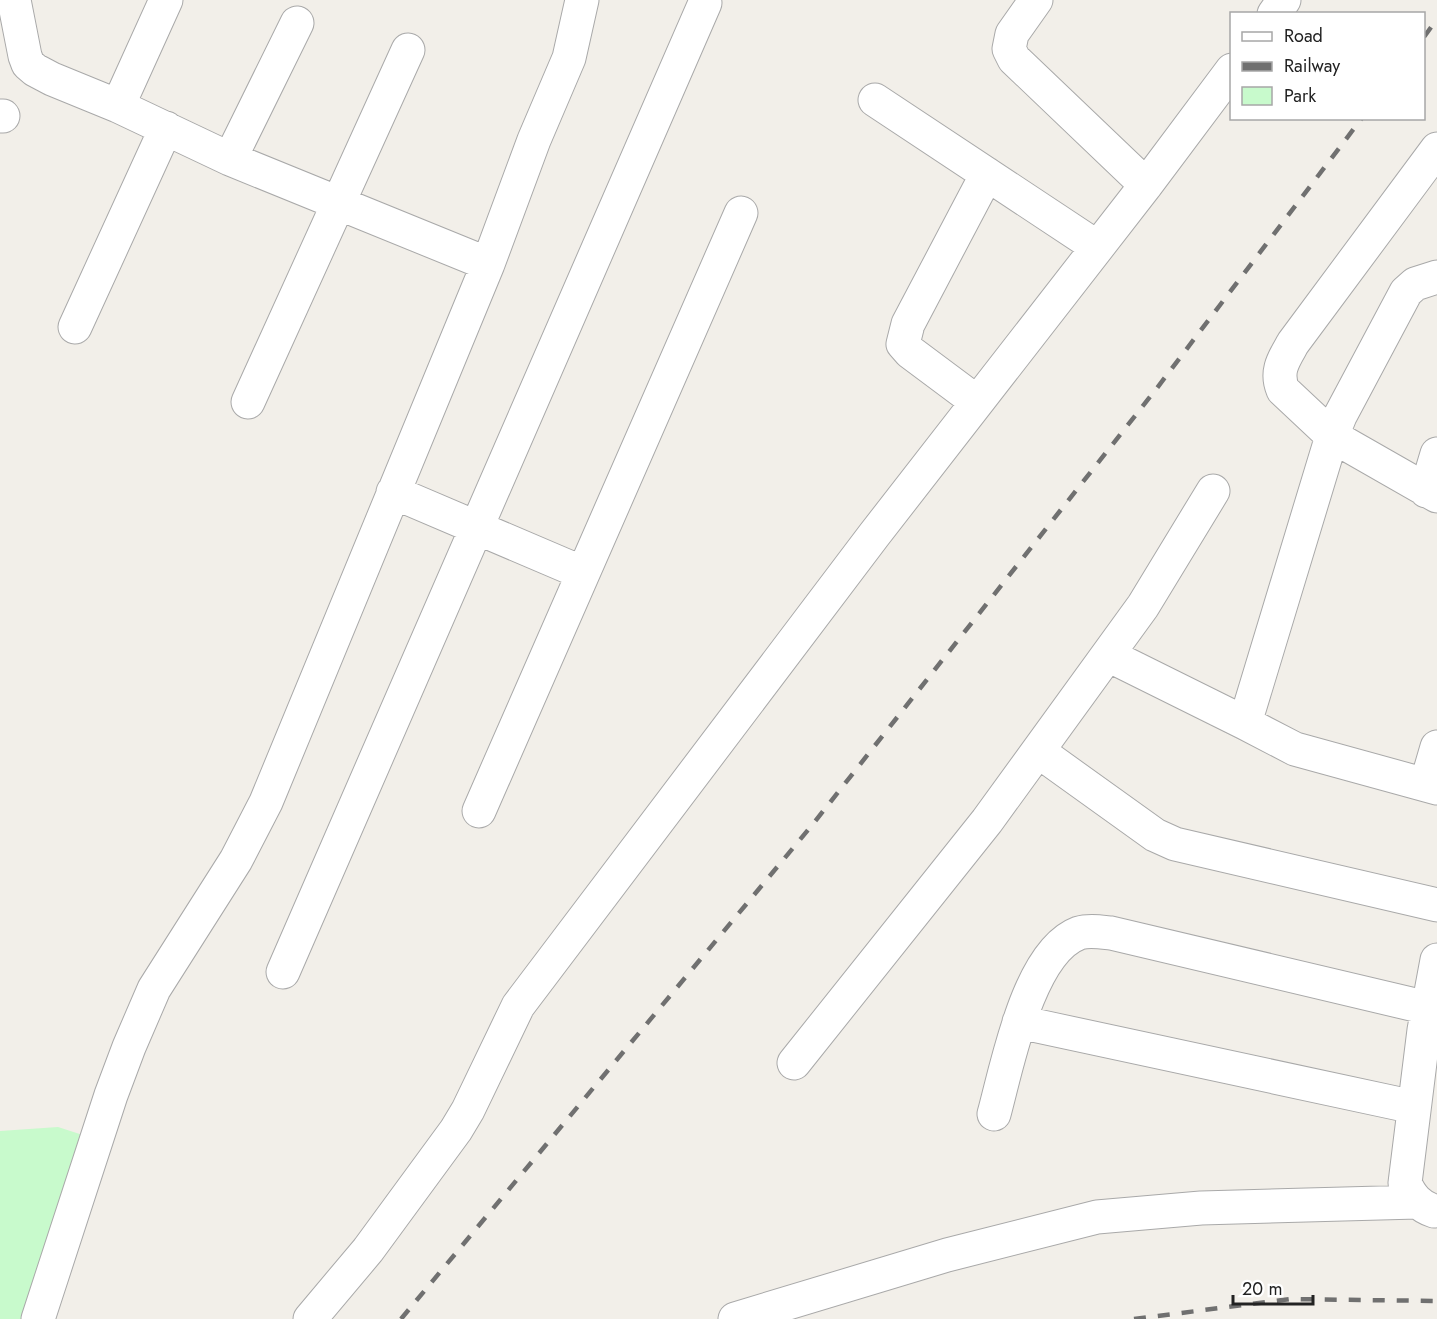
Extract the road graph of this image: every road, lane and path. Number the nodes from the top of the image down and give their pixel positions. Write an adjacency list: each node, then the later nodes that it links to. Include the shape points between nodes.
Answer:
1 (14, 0): 10 (street, via 28,64 52,79)
2 (166, 0): 10 (street)
3 (582, 0): 19 (street, via 569,58)
4 (1036, 0): 15 (street, via 1012,34 1009,49 1014,59)
5 (705, 3): 29 (street)
6 (297, 23): 13 (street)
7 (408, 50): 16 (street)
8 (1230, 73): 15 (street)
9 (875, 100): 14 (street)
10 (118, 106): 11 (street)
11 (166, 128): 13 (street); 21 (street)
12 (1437, 148): 24 (street, via 1293,343 1281,365 1278,380 1283,390)
13 (230, 159): 16 (street)
14 (987, 174): 18 (street); 23 (street, via 908,324 903,344)
15 (1146, 185): 18 (street)
16 (339, 204): 19 (street); 22 (street)
17 (741, 213): 30 (street)
18 (1097, 248): 23 (street)
19 (488, 264): 27 (street)
20 (1437, 277): 24 (street, via 1415,284 1406,292)
21 (75, 327)
22 (248, 402)
23 (977, 402): 47 (street, via 518,1006 456,1130 368,1250)
24 (1332, 436): 28 (street); 32 (street)
25 (1437, 454): 28 (street)
26 (1213, 491): 31 (street, via 1143,606)
27 (393, 492): 29 (street); 46 (street, via 266,802 236,860 154,989 129,1047)
28 (1431, 494)
29 (477, 526): 30 (street); 39 (street)
30 (583, 573): 36 (street)
31 (1108, 655): 32 (street); 34 (street)
32 (1245, 723): 35 (street, via 1295,750)
33 (1437, 747): 35 (street)
34 (1038, 751): 37 (street, via 1155,835 1175,844); 42 (street)
35 (1432, 786)
36 (479, 811)
37 (1437, 905)
38 (1437, 960): 40 (street)
39 (283, 972)
40 (1428, 1008): 41 (street, via 1094,931 1078,933 1052,954 1036,978); 43 (street)
41 (1019, 1022): 43 (street); 44 (street)
42 (794, 1063)
43 (1414, 1107): 45 (street, via 1405,1183 1409,1194)
44 (994, 1114)
45 (1427, 1207): 48 (street, via 1201,1209 1097,1217 947,1256)
46 (38, 1319)
47 (310, 1319)
48 (735, 1319)

